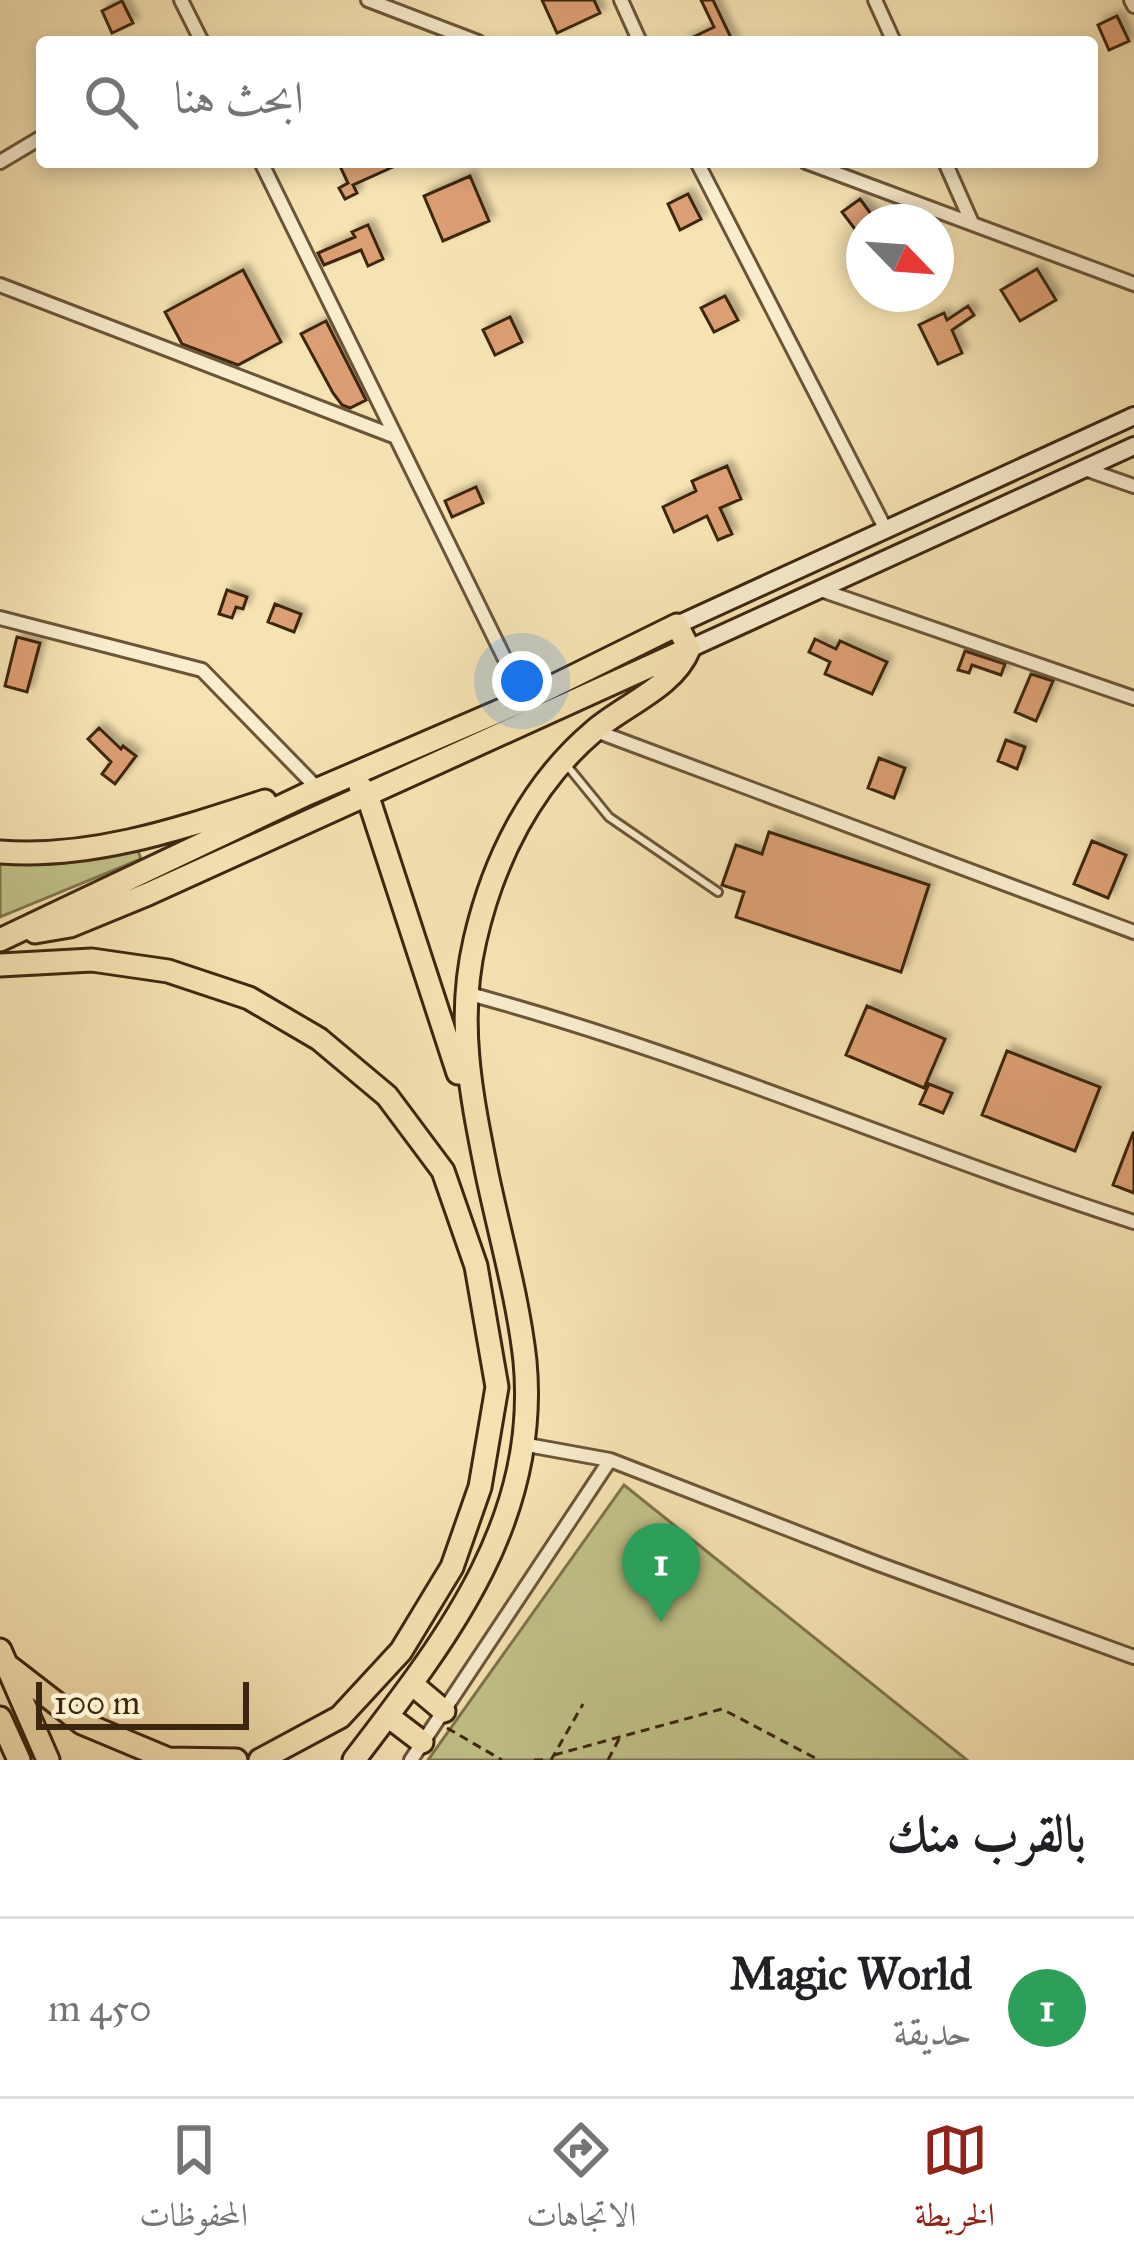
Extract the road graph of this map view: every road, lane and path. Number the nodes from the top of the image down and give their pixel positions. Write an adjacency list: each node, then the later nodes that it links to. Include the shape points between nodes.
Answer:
1 (182, 0): 5 (street)
2 (370, 0): 6 (street)
3 (621, 0): 7 (street)
4 (875, 0): 8 (street)
5 (199, 36)
6 (463, 36)
7 (637, 36)
8 (891, 36)
9 (36, 140): 10 (street)
10 (0, 161)
11 (264, 168): 19 (street)
12 (700, 168): 23 (street)
13 (822, 168): 15 (street)
14 (949, 168): 15 (street)
15 (972, 223): 16 (street)
16 (1134, 284)
17 (0, 285): 19 (street)
18 (1134, 416): 23 (main road)
19 (398, 438): 29 (street)
20 (1134, 446): 21 (main road)
21 (1085, 469): 22 (street); 24 (main road)
22 (1134, 486)
23 (886, 530): 26 (main road)
24 (821, 590): 27 (main road); 28 (street)
25 (0, 618): 33 (street, via 202,670)
26 (677, 625): 27 (highway); 29 (highway)
27 (689, 649): 30 (highway, via 666,680); 34 (highway)
28 (1134, 698)
29 (525, 700): 32 (highway)
30 (595, 730): 31 (highway); 37 (street)
31 (563, 760): 36 (lane, via 609,818); 40 (highway, via 501,860)
32 (340, 779): 33 (highway); 34 (highway)
33 (312, 791): 35 (highway, via 116,844); 38 (highway)
34 (367, 794): 38 (highway, via 70,926); 41 (highway)
35 (0, 852)
36 (718, 892)
37 (1134, 932)
38 (9, 936)
39 (0, 965): 58 (highway, via 92,959 168,971 249,998 319,1039 386,1096 443,1171 476,1266 496,1387 480,1487 452,1568 401,1651 340,1717)
40 (465, 993): 41 (highway, via 467,1070); 42 (street, via 623,1039)
41 (480, 1136): 43 (highway, via 525,1365)
42 (1134, 1222)
43 (520, 1444): 44 (street); 47 (highway, via 488,1565)
44 (610, 1460): 45 (street); 50 (street)
45 (1134, 1657)
46 (3, 1658): 56 (highway); 57 (highway, via 82,1723 167,1759)
47 (412, 1684): 49 (highway); 50 (highway)
48 (583, 1704): 54 (path)
49 (388, 1716): 53 (highway); 59 (highway)
50 (440, 1716): 53 (street); 60 (path)
51 (0, 1718): 55 (highway)
52 (620, 1737): 54 (path); 62 (path); 63 (path, via 722,1708)
53 (416, 1751)
54 (550, 1758): 61 (path)
55 (19, 1760)
56 (48, 1760)
57 (236, 1760)
58 (260, 1760)
59 (354, 1760)
60 (502, 1760)
61 (534, 1760)
62 (608, 1760)
63 (819, 1760)

